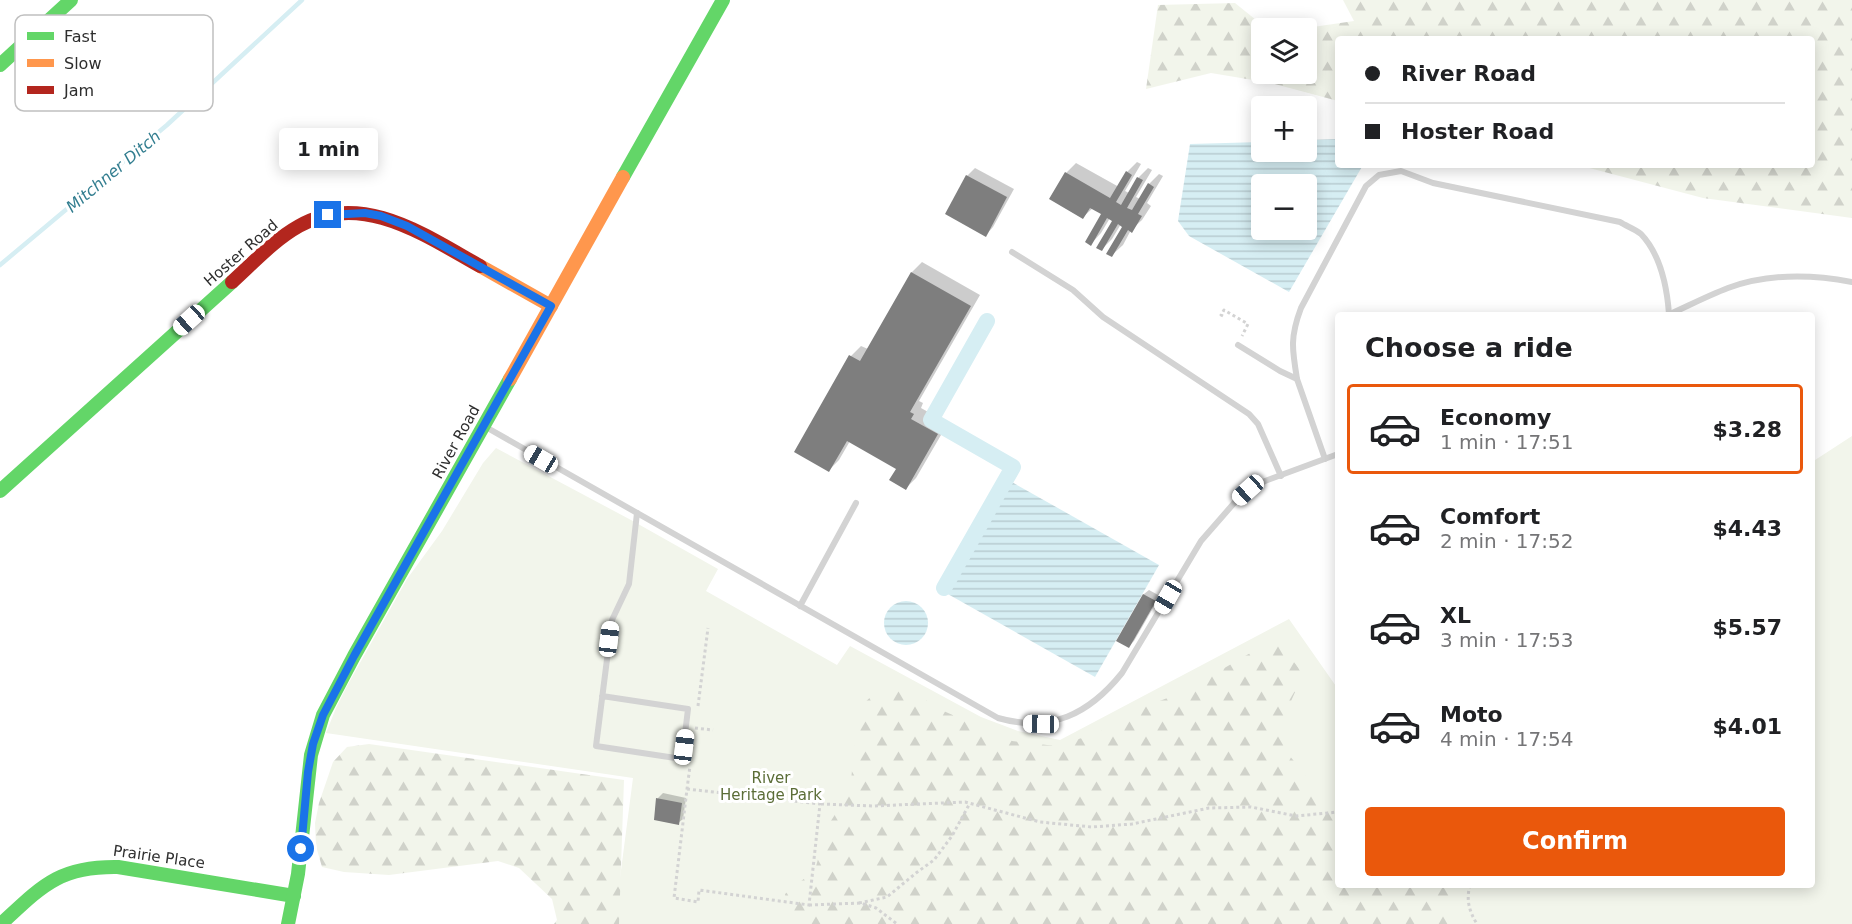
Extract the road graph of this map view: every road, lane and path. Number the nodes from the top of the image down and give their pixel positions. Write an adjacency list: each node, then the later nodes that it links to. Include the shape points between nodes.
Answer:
1 (71, 0): 3 (street)
2 (723, 0): 8 (street, River Road)
3 (55, 15)
4 (15, 51): 5 (street)
5 (0, 65)
6 (1012, 252): 17 (lane, via 1242,408 1258,424)
7 (1852, 282): 10 (lane, via 1800,276 1766,278 1728,288)
8 (551, 306): 14 (street, River Road); 18 (street, Hoster Road, via 394,221 352,213 308,221 258,258)
9 (1669, 312): 13 (lane, via 1663,272 1640,233 1620,222 1433,183 1401,171 1380,175 1366,186 1301,308 1292,349)
10 (1676, 312)
11 (1223, 316): 12 (path, via 1224,310 1248,324)
12 (1238, 345): 13 (lane)
13 (1297, 379): 16 (lane)
14 (483, 426): 20 (lane); 35 (street, River Road, via 321,722 308,772)
15 (1335, 455): 16 (lane)
16 (1325, 459): 17 (lane)
17 (1281, 476): 21 (lane, via 1248,490 1212,527 1107,691 1090,706 1054,722 998,718)
18 (0, 491)
19 (855, 503): 21 (lane)
20 (637, 513): 21 (lane); 23 (lane, via 629,584 612,620)
21 (800, 606)
22 (708, 628): 24 (path)
23 (602, 696): 23 (lane, via 596,746 682,759 688,709)
24 (698, 708)
25 (697, 718): 26 (path)
26 (695, 728): 27 (path); 28 (path)
27 (713, 730)
28 (694, 736)
29 (691, 757): 30 (path)
30 (687, 789): 32 (path); 37 (path, via 674,898 698,902 699,890)
31 (970, 803): 32 (path); 33 (path, via 1040,822 1092,827 1132,824 1209,808 1251,807 1296,816); 36 (path, via 934,860 887,897)
32 (820, 804): 37 (path)
33 (1335, 812)
34 (1469, 888): 41 (path, via 1468,906)
35 (294, 896): 38 (street, Prairie Place, via 94,866 77,868 45,884); 39 (street, River Road)
36 (859, 903): 37 (path); 40 (path, via 876,908)
37 (809, 905)
38 (1, 924)
39 (288, 924)
40 (897, 924)
41 (1477, 924)

